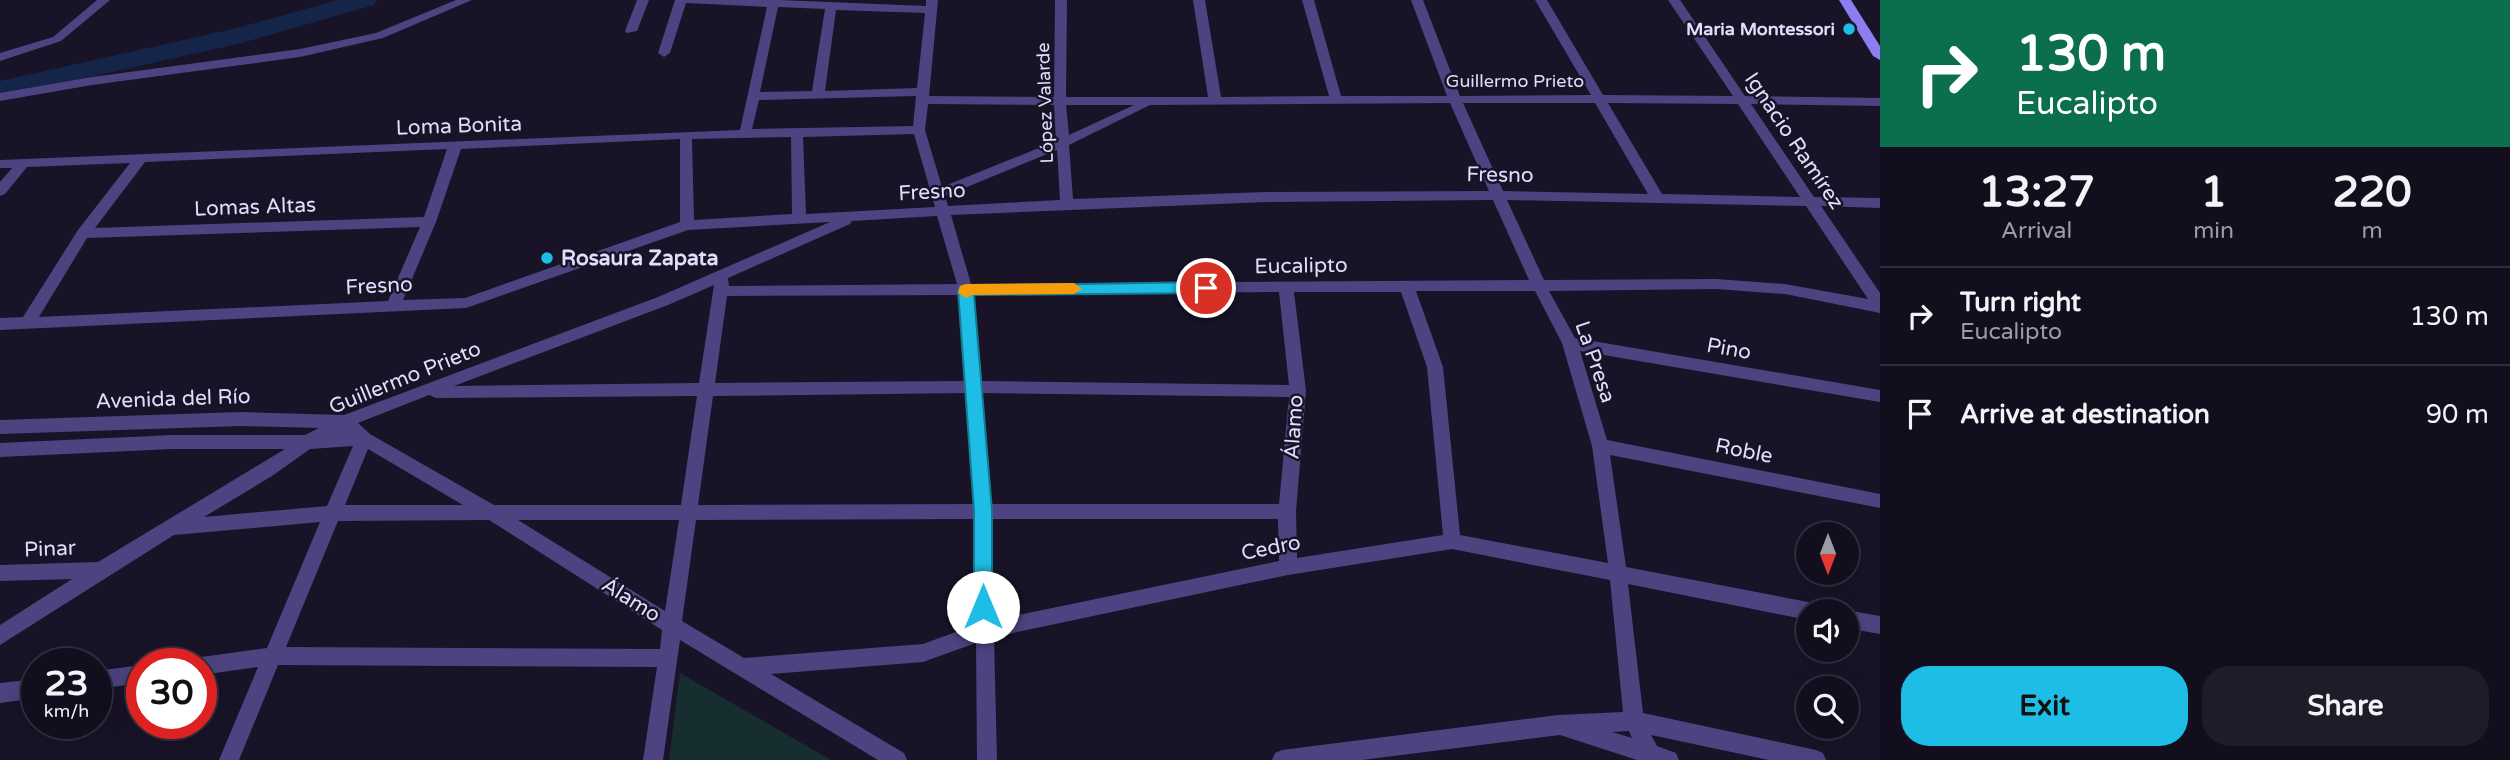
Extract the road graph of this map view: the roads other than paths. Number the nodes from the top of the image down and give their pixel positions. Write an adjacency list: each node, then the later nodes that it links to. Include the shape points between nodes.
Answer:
1 (104, 0): 17 (street, via 57,39)
2 (466, 0): 22 (street, via 379,36 300,53)
3 (643, 0): 15 (street)
4 (683, 0): 12 (street); 16 (street)
5 (1061, 0): 27 (street, López Valarde)
6 (1199, 0): 24 (street)
7 (1308, 0): 25 (street)
8 (1417, 0): 26 (street, La Presa)
9 (1541, 0): 28 (street)
10 (1674, 0): 23 (street, Ignacio Ramírez)
11 (1845, 0): 18 (main road)
12 (773, 2): 14 (street); 20 (street)
13 (931, 5): 14 (street); 21 (street)
14 (831, 7): 19 (street)
15 (631, 31)
16 (664, 53)
17 (1, 55)
18 (1880, 56)
19 (818, 94): 20 (street, Guillermo Prieto); 21 (street, Guillermo Prieto)
20 (752, 96): 33 (street)
21 (923, 96): 27 (street, Guillermo Prieto); 31 (street)
22 (0, 97)
23 (1741, 99): 28 (street, Guillermo Prieto); 30 (street, Guillermo Prieto); 44 (street, Ignacio Ramírez)
24 (1215, 100): 25 (street, Guillermo Prieto); 29 (street, Guillermo Prieto)
25 (1336, 100): 26 (street, Guillermo Prieto)
26 (1455, 100): 28 (street, Guillermo Prieto); 42 (street, La Presa)
27 (1060, 101): 29 (street, Guillermo Prieto); 35 (street, López Valarde)
28 (1601, 101): 43 (street)
29 (1149, 102): 35 (street, Guillermo Prieto)
30 (1880, 102)
31 (919, 130): 32 (street, Loma Bonita); 41 (street)
32 (797, 133): 33 (street, Loma Bonita); 49 (street)
33 (745, 134): 34 (street, Loma Bonita)
34 (686, 135): 36 (street, Loma Bonita); 51 (street)
35 (1062, 142): 41 (street, Guillermo Prieto); 46 (street, López Valarde)
36 (455, 146): 37 (street, Loma Bonita); 50 (street)
37 (142, 157): 39 (street, Loma Bonita); 52 (street)
38 (0, 164): 39 (street, Loma Bonita)
39 (22, 164): 40 (street)
40 (0, 191)
41 (939, 193): 47 (street)
42 (1500, 195): 43 (street, Fresno); 46 (street, Fresno); 55 (street, La Presa)
43 (1658, 200): 44 (street, Fresno)
44 (1810, 202): 45 (street, Fresno); 59 (street, Ignacio Ramírez)
45 (1880, 203)
46 (1067, 204): 47 (street, Fresno)
47 (942, 213): 48 (street, Fresno); 57 (street)
48 (856, 217): 49 (street, Fresno); 53 (street, Guillermo Prieto)
49 (800, 218): 51 (street, Fresno)
50 (429, 222): 52 (street, Lomas Altas); 58 (street)
51 (687, 225): 58 (street, Fresno, via 466,303)
52 (83, 233): 60 (street)
53 (722, 282): 57 (street, Eucalipto); 64 (street); 66 (street, Guillermo Prieto)
54 (1406, 285): 55 (street, Eucalipto); 56 (street, Eucalipto); 81 (street, via 1435,367)
55 (1539, 285): 59 (street, Eucalipto, via 1716,284 1785,289); 62 (street, La Presa)
56 (1286, 287): 57 (street, Eucalipto); 65 (street, Álamo)
57 (966, 290): 63 (street)
58 (393, 306): 60 (street, Fresno)
59 (1880, 306)
60 (27, 323): 61 (street, Fresno)
61 (0, 324)
62 (1570, 343): 67 (street, Pino); 72 (street, La Presa)
63 (971, 387): 64 (street); 65 (street); 75 (street)
64 (706, 391): 66 (street); 77 (street)
65 (1298, 391): 76 (street, Álamo)
66 (423, 392): 68 (street, Guillermo Prieto)
67 (1880, 396)
68 (346, 422): 69 (street, Avenida del Río, via 241,419); 70 (street, Álamo); 71 (street, Guillermo Prieto)
69 (0, 427)
70 (365, 439): 71 (street); 78 (street); 79 (street, Álamo)
71 (307, 442): 73 (street, Avenida del Río); 80 (street, Guillermo Prieto)
72 (1600, 446): 74 (street, Roble); 84 (street, La Presa)
73 (0, 450)
74 (1880, 501)
75 (983, 511): 76 (street); 77 (street); 90 (street)
76 (1287, 511): 82 (street, Álamo)
77 (689, 512): 79 (street); 89 (street)
78 (334, 513): 79 (street); 80 (street); 92 (street)
79 (492, 513): 89 (street, Álamo)
80 (170, 528): 83 (street, Guillermo Prieto)
81 (1452, 541): 82 (street, Cedro); 84 (street, Cedro)
82 (1287, 567): 90 (street, Cedro)
83 (101, 570): 85 (street, Pinar); 91 (street, Guillermo Prieto)
84 (1618, 572): 86 (street, Cedro); 98 (street, La Presa)
85 (0, 573)
86 (1796, 609)
87 (1859, 621): 88 (street)
88 (1880, 625)
89 (673, 626): 93 (street); 95 (street, Álamo)
90 (983, 631): 95 (street, Cedro, via 923,653); 104 (street)
91 (0, 636)
92 (273, 656): 93 (street); 94 (street); 101 (street)
93 (668, 658): 102 (street)
94 (217, 664)
95 (744, 667): 103 (street, Álamo)
96 (21, 690): 97 (street)
97 (0, 693)
98 (1634, 720): 99 (street); 100 (street, La Presa); 106 (street)
99 (1558, 725): 100 (street); 105 (street)
100 (1658, 759)
101 (229, 760)
102 (653, 760)
103 (897, 760)
104 (987, 760)
105 (1282, 760)
106 (1816, 760)

